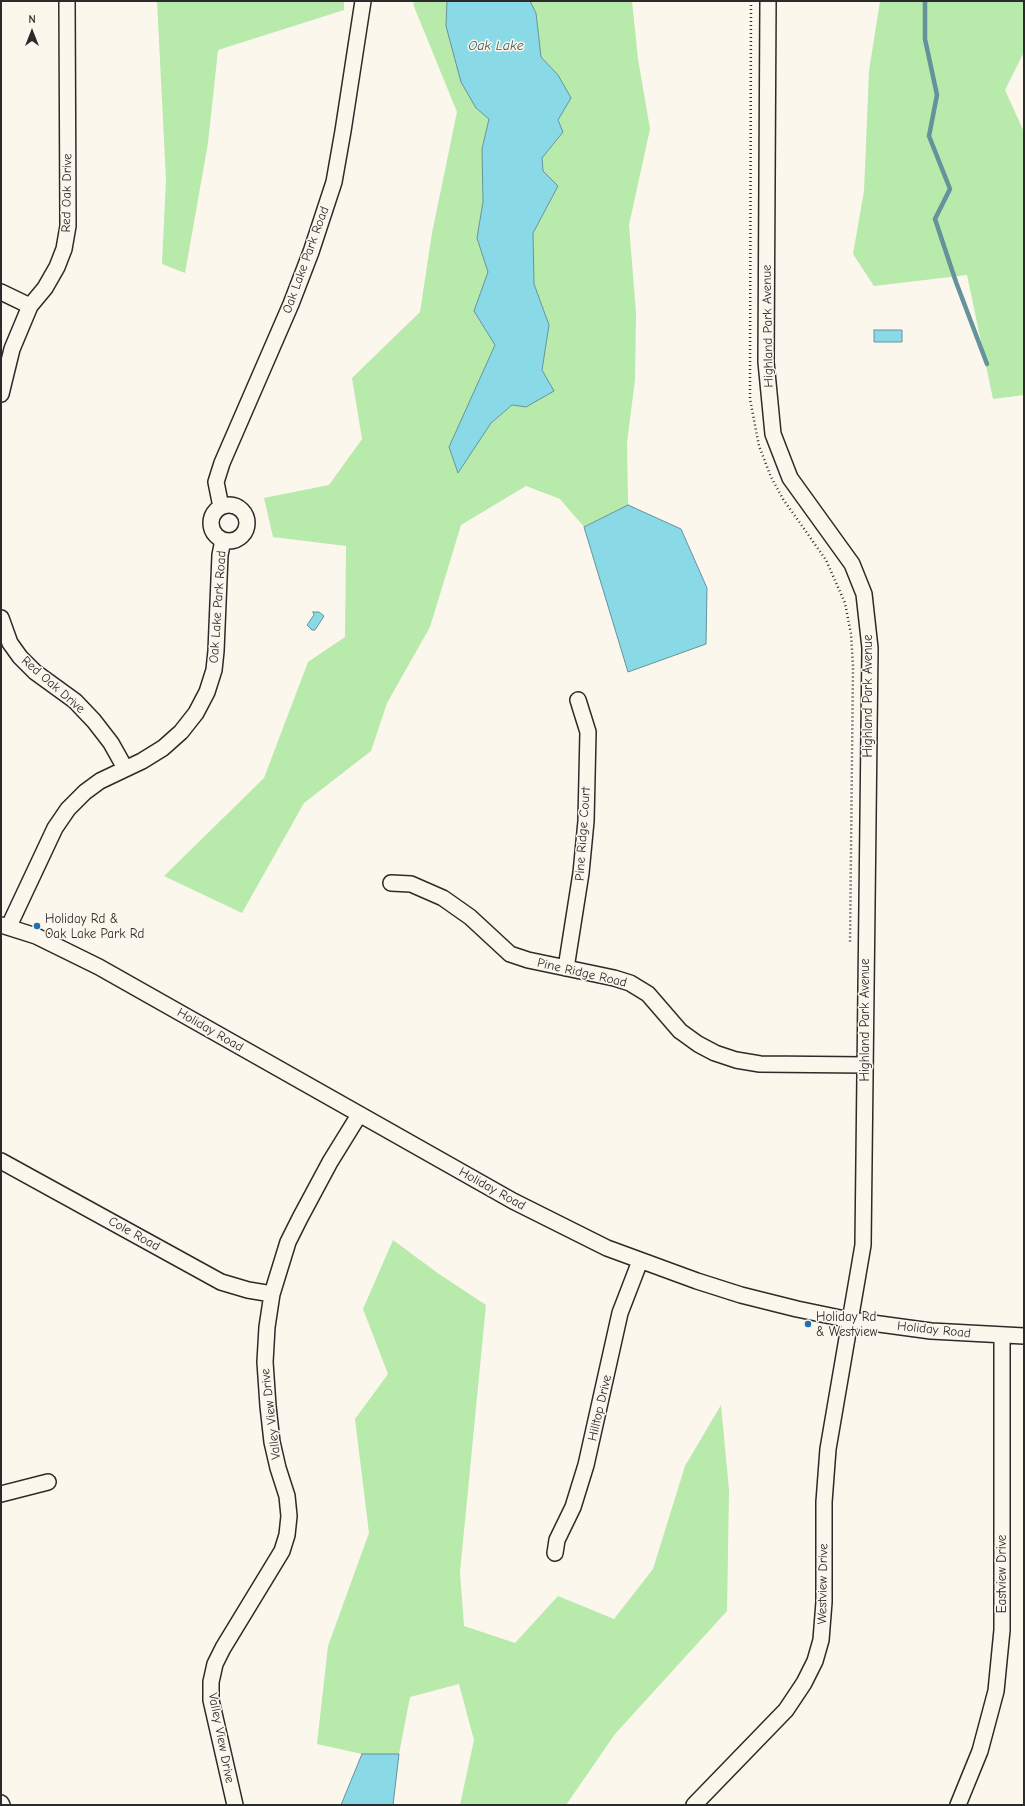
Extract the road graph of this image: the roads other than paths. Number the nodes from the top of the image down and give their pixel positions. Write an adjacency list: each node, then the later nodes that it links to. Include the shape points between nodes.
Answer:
1 (68, 1): 5 (street, Red Oak Drive, via 68,226 64,249 57,267 45,288)
2 (363, 1): 7 (street, Oak Lake Park Road, via 334,182 311,252 222,463 216,482)
3 (768, 1): 15 (street, Highland Park Avenue, via 766,362 774,434 790,478 852,564 864,594 870,648)
4 (1, 292): 5 (street)
5 (30, 306): 6 (street, Red Oak Drive, via 12,349)
6 (1, 394)
7 (221, 507): 8 (street, Oak Lake Park Road, via 215,512 211,524 216,535); 8 (street, Oak Lake Park Road, via 230,505 241,509 248,524 239,539)
8 (223, 540): 11 (street, Oak Lake Park Road, via 214,670 207,692 196,713 181,732 163,748)
9 (1, 618): 11 (street, Red Oak Drive, via 10,643 20,658 75,701 111,743)
10 (578, 700): 14 (street, Pine Ridge Court, via 588,732 586,821)
11 (125, 768): 13 (street, Oak Lake Park Road, via 100,781 68,809 55,828)
12 (391, 883): 14 (street, Pine Ridge Road, via 411,884 443,898 510,954)
13 (5, 926): 16 (street, Holiday Road, via 36,936 99,967)
14 (566, 968): 15 (street, Pine Ridge Road, via 630,983 648,994 680,1031 715,1053 736,1060 760,1064)
15 (865, 1065): 20 (street, Highland Park Avenue, via 863,1245)
16 (359, 1115): 18 (street, Holiday Road, via 513,1202 607,1248); 19 (street, Valley View Drive, via 330,1162 288,1242)
17 (1, 1161): 19 (street, Cole Road, via 221,1282)
18 (640, 1261): 20 (street, Holiday Road, via 741,1295); 25 (street, Hilltop Drive, via 620,1313 586,1465 573,1507 557,1540)
19 (272, 1294): 26 (street, Valley View Drive, via 265,1362 268,1406 272,1442 287,1496 289,1516 282,1551 223,1648 215,1664 211,1682 211,1700)
20 (850, 1320): 21 (street, Holiday Road, via 931,1331); 27 (street, Westview Drive, via 828,1449 824,1502 824,1602 821,1640 815,1661 786,1710)
21 (1002, 1336): 22 (street, Holiday Road); 28 (street, Eastview Drive, via 1002,1630 998,1675 980,1751)
22 (1024, 1336)
23 (48, 1482): 24 (street)
24 (1, 1494)
25 (555, 1553)
26 (235, 1805)
27 (694, 1805)
28 (958, 1805)

